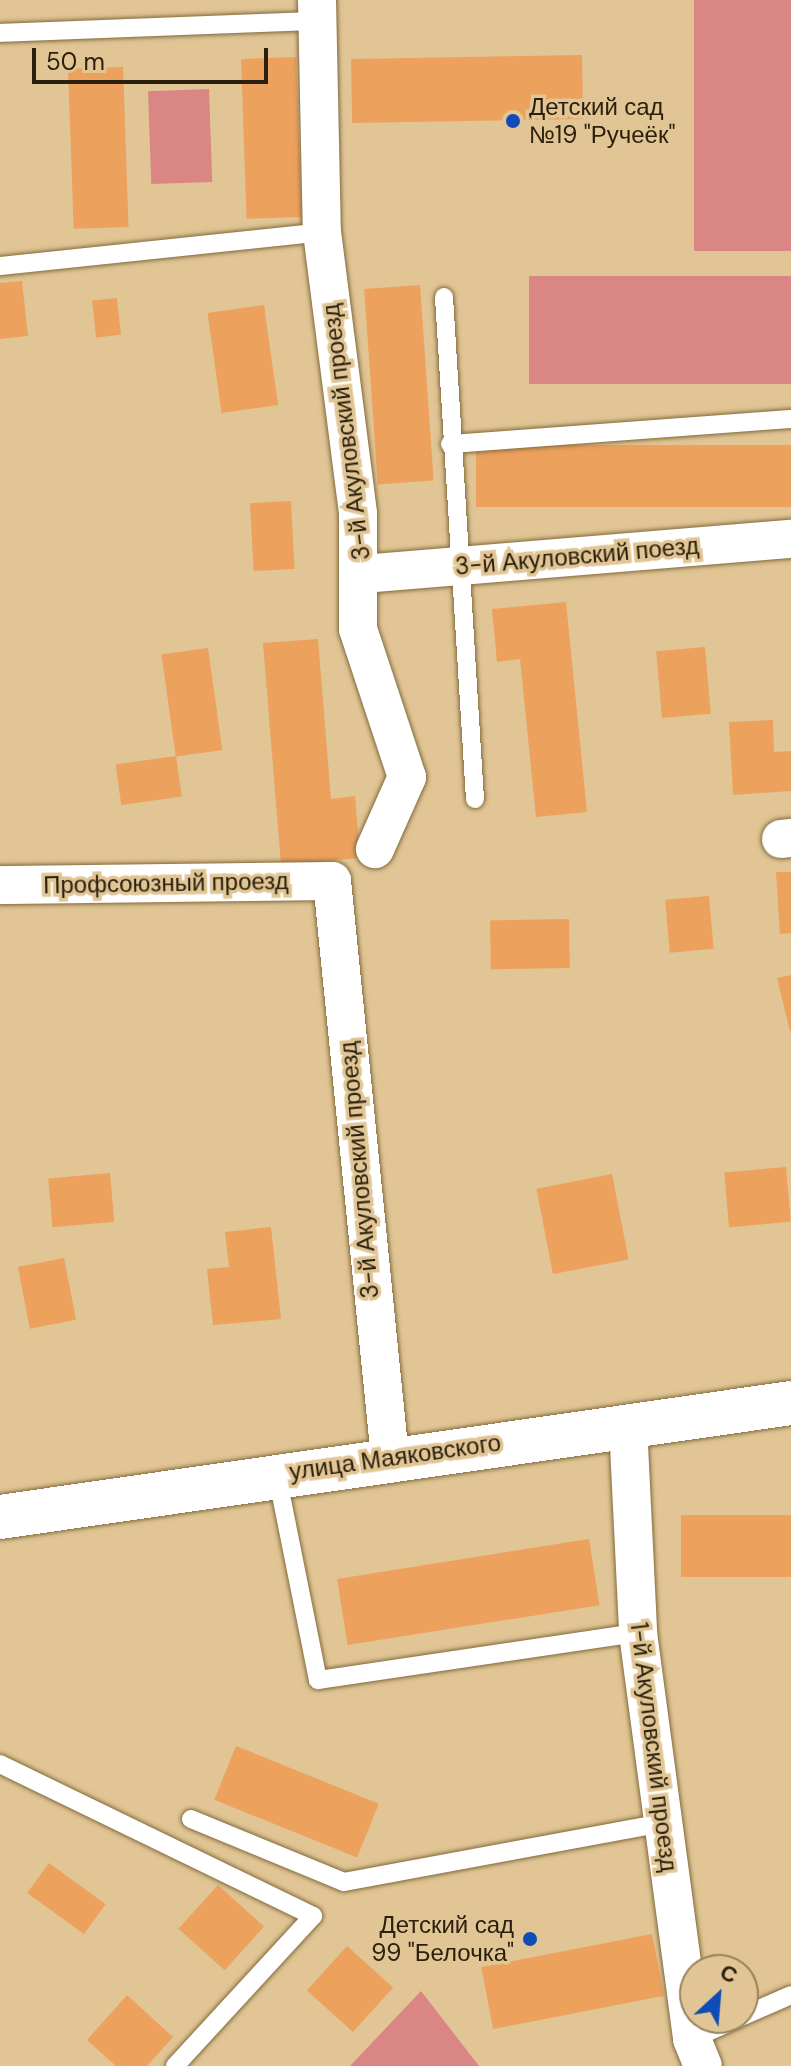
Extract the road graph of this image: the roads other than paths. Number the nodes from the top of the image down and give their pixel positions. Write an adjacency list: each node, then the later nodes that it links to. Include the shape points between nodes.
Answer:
1 (317, 10): 2 (lane); 3 (street, 3-й Акуловский проезд)
2 (0, 33)
3 (322, 232): 4 (lane); 10 (street, 3-й Акуловский проезд)
4 (0, 266)
5 (444, 297): 7 (lane)
6 (791, 419): 7 (lane)
7 (450, 444): 9 (lane)
8 (791, 539): 9 (street, 3-й Акуловский поезд)
9 (456, 566): 10 (street, 3-й Акуловский поезд); 11 (lane)
10 (363, 574): 12 (street, 3-й Акуловский проезд, via 358,629 407,777)
11 (475, 799)
12 (375, 849)
13 (332, 881): 14 (street, Профсоюзный проезд); 17 (street, 3-й Акуловский проезд)
14 (0, 885)
15 (791, 1403): 16 (street, улица Маяковского)
16 (628, 1425): 17 (street, улица Маяковского); 20 (street, 1-й Акуловский проезд)
17 (390, 1458): 18 (street, улица Маяковского)
18 (277, 1473): 19 (street, улица Маяковского); 20 (lane, via 318,1680)
19 (0, 1517)
20 (638, 1633): 23 (street, 1-й Акуловский проезд)
21 (0, 1764): 28 (lane, via 313,1916)
22 (191, 1819): 23 (lane, via 344,1882)
23 (663, 1823): 27 (street, 1-й Акуловский проезд)
24 (791, 1995): 25 (lane)
25 (759, 2009)
26 (720, 2034): 27 (lane)
27 (698, 2052)
28 (175, 2066)

